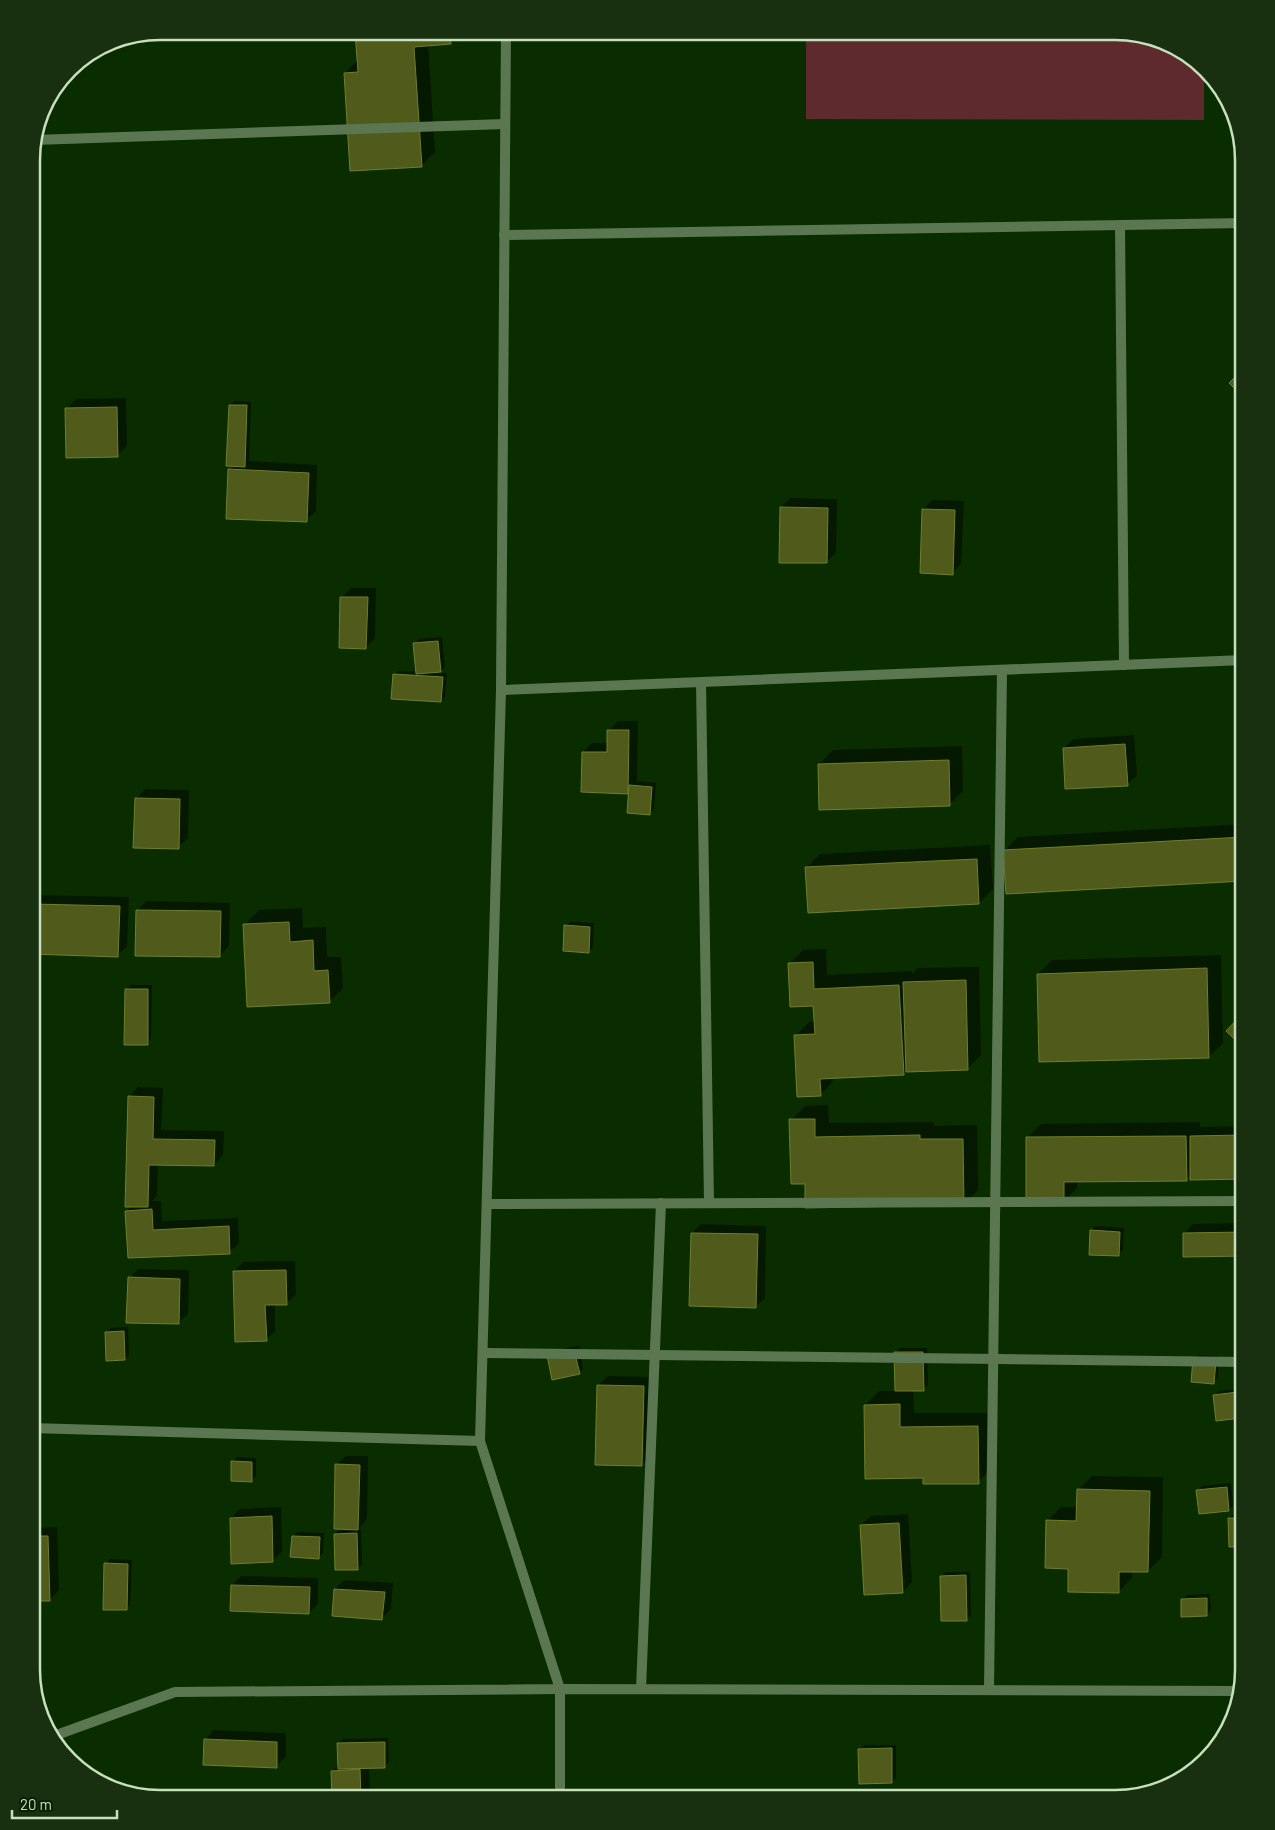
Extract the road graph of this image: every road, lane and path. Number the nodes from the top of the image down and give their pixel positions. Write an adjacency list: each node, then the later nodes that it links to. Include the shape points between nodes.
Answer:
1 (506, 40): 2 (street)
2 (505, 124): 3 (street); 6 (street)
3 (42, 140)
4 (1235, 223): 5 (street)
5 (1120, 225): 6 (street); 8 (street)
6 (504, 235): 11 (street)
7 (1235, 660): 8 (street)
8 (1124, 665): 9 (street)
9 (1002, 670): 10 (street); 13 (street)
10 (701, 682): 11 (street); 15 (street)
11 (501, 690): 16 (street)
12 (1235, 1201): 13 (street)
13 (995, 1202): 15 (street); 19 (street)
14 (661, 1203): 15 (street); 16 (street); 18 (street)
15 (709, 1203)
16 (487, 1204): 17 (street)
17 (483, 1354): 18 (street); 22 (street)
18 (654, 1355): 19 (street); 24 (street)
19 (993, 1359): 20 (street); 25 (street)
20 (1235, 1362)
21 (40, 1428): 22 (street)
22 (480, 1441): 23 (street)
23 (560, 1689): 24 (street); 27 (street, via 175,1692); 28 (street)
24 (641, 1689): 25 (street)
25 (989, 1690): 26 (street)
26 (1233, 1691)
27 (58, 1734)
28 (560, 1790)

